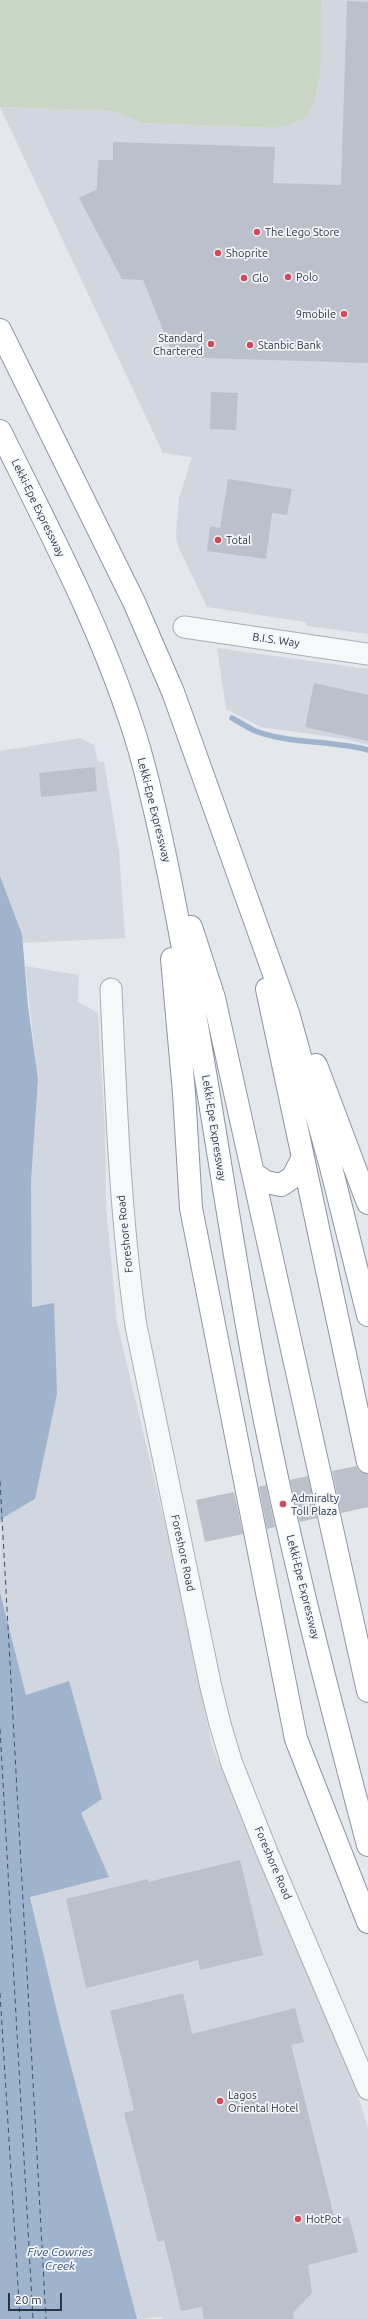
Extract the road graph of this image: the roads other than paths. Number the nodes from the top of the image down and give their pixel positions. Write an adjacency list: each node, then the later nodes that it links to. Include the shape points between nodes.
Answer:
1 (0, 330): 6 (highway, via 134,602 173,692)
2 (0, 431): 5 (highway, Lekki-Epe Expressway, via 102,647 138,748)
3 (184, 626): 4 (street, B.I.S. Way)
4 (368, 654)
5 (161, 832): 9 (highway, via 214,998); 14 (highway, Lekki-Epe Expressway, via 199,1034 255,1366 285,1513); 15 (highway, via 192,1208 296,1739)
6 (247, 896): 8 (highway); 10 (highway, via 264,931); 11 (highway, via 288,1013 331,1167)
7 (111, 989): 16 (street, Foreshore Road, via 120,1184 136,1326 210,1684 232,1764)
8 (303, 1157): 9 (highway, via 293,1177 281,1185 266,1182); 12 (highway)
9 (253, 1173): 13 (highway)
10 (368, 1203)
11 (368, 1315)
12 (368, 1462)
13 (368, 1691)
14 (368, 1845)
15 (368, 1922)
16 (368, 2089)

